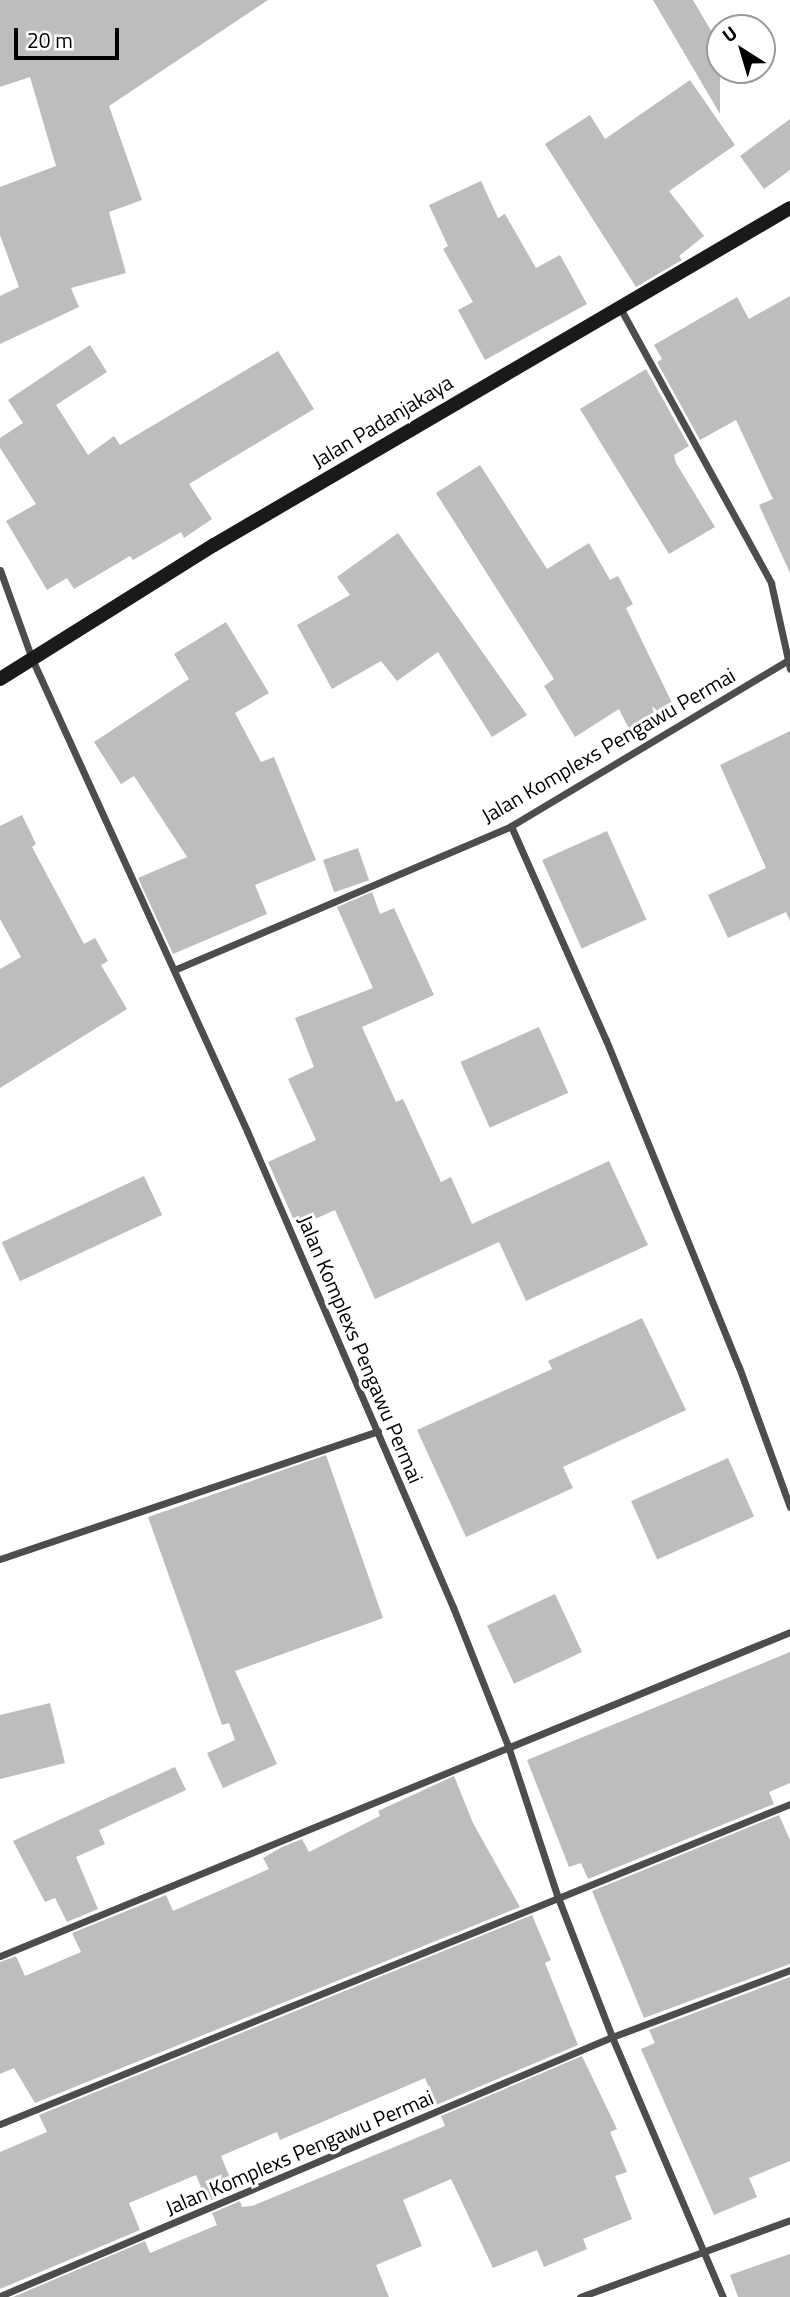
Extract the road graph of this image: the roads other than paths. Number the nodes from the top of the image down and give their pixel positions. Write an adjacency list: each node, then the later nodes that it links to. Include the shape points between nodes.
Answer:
1 (790, 208): 2 (street, Jalan Padanjakaya)
2 (619, 305): 4 (street, Jalan Padanjakaya); 5 (street, Jalan Komplexs Pengawu Permai, via 771,583)
3 (0, 570): 4 (street, Jalan Komplexs Pengawu Permai)
4 (32, 659): 6 (street, Jalan Padanjakaya); 8 (street, Jalan Komplexs Pengawu Permai)
5 (788, 663): 7 (street, Jalan Komplexs Pengawu Permai)
6 (0, 679)
7 (511, 826): 8 (street, Jalan Komplexs Pengawu Permai); 10 (street, via 611,1053 739,1367)
8 (174, 970): 9 (street, Jalan Komplexs Pengawu Permai)
9 (378, 1432): 11 (street); 13 (street, Jalan Komplexs Pengawu Permai)
10 (790, 1507)
11 (0, 1559)
12 (790, 1632): 13 (street)
13 (508, 1746): 15 (street, Jalan Komplexs Pengawu Permai); 16 (street)
14 (790, 1804): 15 (street)
15 (557, 1895): 18 (street, Jalan Komplexs Pengawu Permai); 19 (street)
16 (0, 1955)
17 (790, 1970): 18 (street, Jalan Komplexs Pengawu Permai)
18 (611, 2038): 21 (street, Jalan Komplexs Pengawu Permai); 22 (street, Jalan Komplexs Pengawu Permai)
19 (0, 2124)
20 (790, 2220): 21 (street)
21 (706, 2253): 23 (street); 24 (street, Jalan Komplexs Pengawu Permai)
22 (0, 2297)
23 (580, 2297)
24 (723, 2297)

